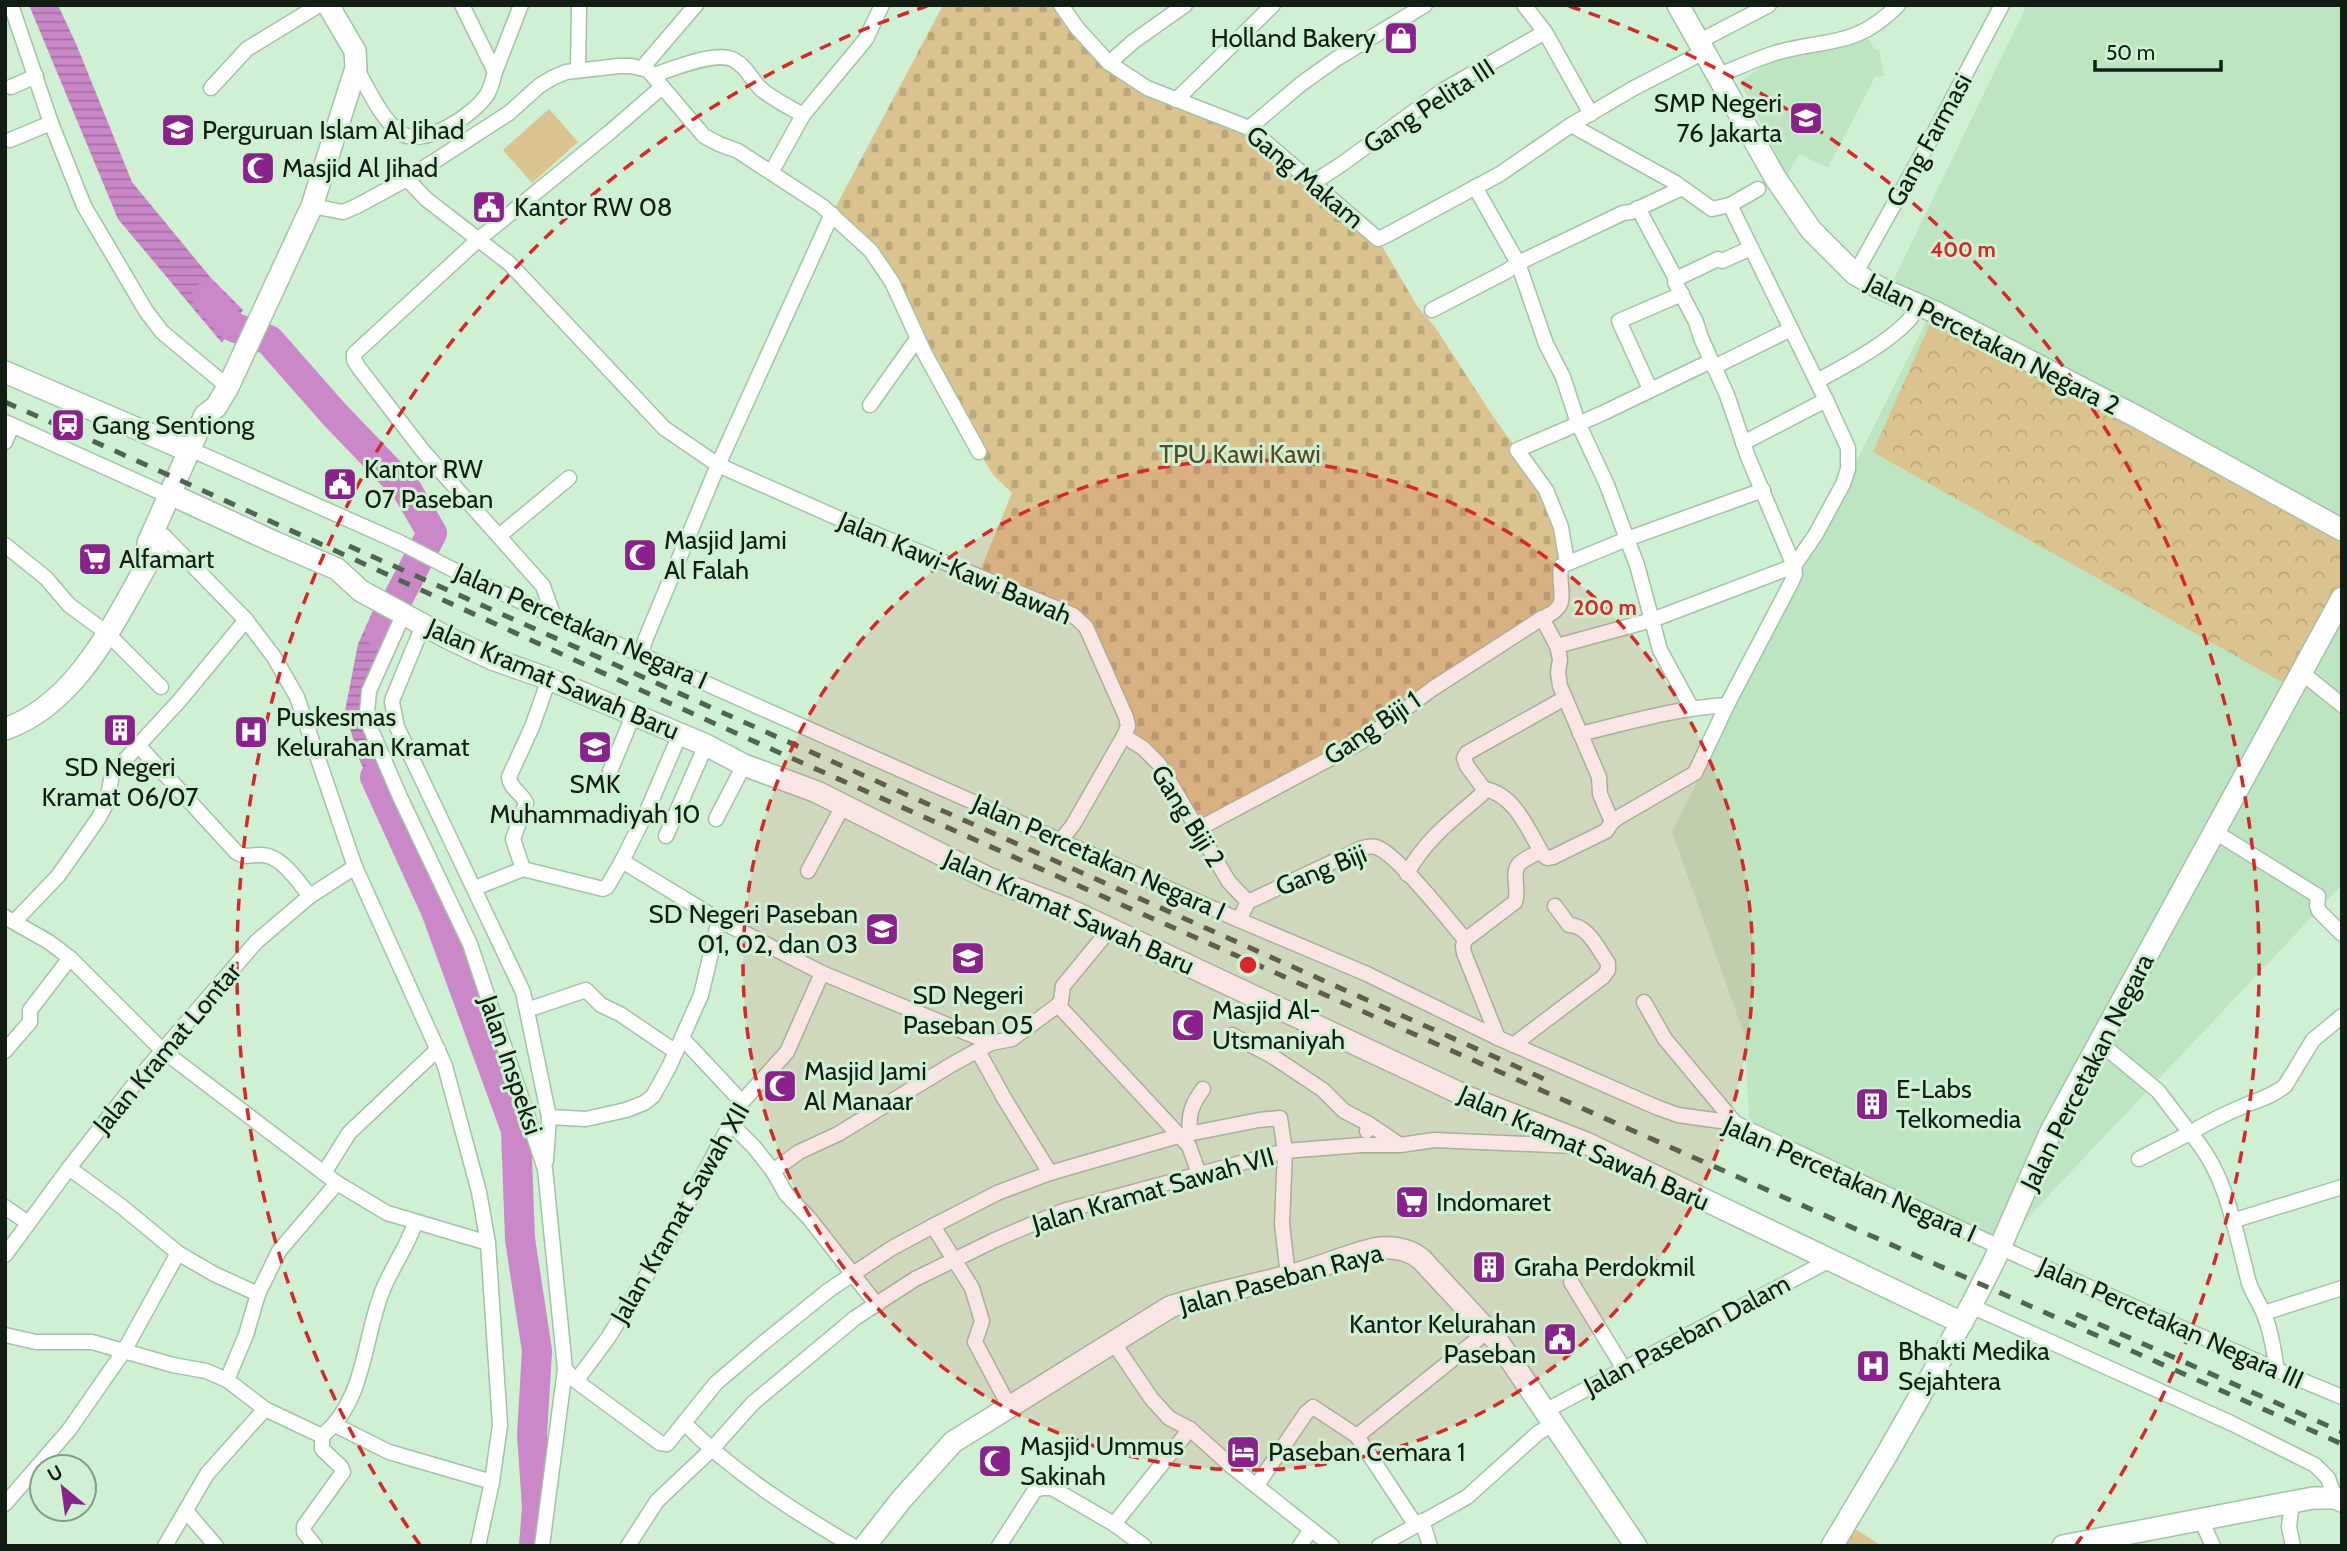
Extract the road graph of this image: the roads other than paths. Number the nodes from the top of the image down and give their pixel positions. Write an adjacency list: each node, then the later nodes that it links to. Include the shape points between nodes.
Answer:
1 (11, 5): 25 (street)
2 (319, 5): 28 (street, via 247,48)
3 (328, 5): 21 (street, via 355,51)
4 (462, 5): 23 (street)
5 (521, 5): 23 (street)
6 (579, 5): 22 (street)
7 (696, 5): 26 (street)
8 (882, 5): 31 (street, via 866,39)
9 (1185, 5): 20 (street)
10 (1273, 5): 29 (street)
11 (1425, 5): 34 (street, via 1328,65)
12 (1524, 5): 18 (street)
13 (1678, 5): 19 (street, Jalan Percetakan Negara 2)
14 (1769, 5): 19 (street, Gang Makam)
15 (1898, 5): 24 (street, via 1849,40 1775,53)
16 (2002, 5): 49 (street, Gang Farmasi)
17 (1062, 6): 20 (street, Gang Makam)
18 (1545, 32): 30 (street); 38 (street, Gang Pelita III, via 1443,91)
19 (1701, 47): 24 (street, Jalan Percetakan Negara 2); 30 (street, Gang Makam)
20 (1109, 62): 29 (street, Gang Makam, via 1147,88)
21 (356, 68): 23 (street, via 392,124 401,134 414,137 442,130 475,109 488,93); 43 (street)
22 (578, 70): 26 (street, via 619,66); 37 (street, via 539,86 509,113)
23 (495, 72)
24 (1719, 75): 49 (street, Jalan Percetakan Negara 2, via 1805,222)
25 (36, 76): 27 (street); 32 (street)
26 (653, 77): 31 (street, via 686,64 734,59 762,89); 36 (street, via 704,135); 46 (street, via 610,132)
27 (12, 87)
28 (211, 88)
29 (1176, 100): 34 (street, Gang Makam)
30 (1591, 114): 33 (street, Gang Makam)
31 (803, 115): 36 (street)
32 (51, 123): 35 (street); 59 (street, via 84,206 146,311 162,332)
33 (1571, 125): 39 (street, Gang Makam); 40 (street)
34 (1250, 128): 38 (street, Gang Makam)
35 (10, 140)
36 (772, 171): 45 (street)
37 (407, 179): 43 (street, via 343,212); 46 (street, Jalan Kawi-Kawi Bawah)
38 (1314, 182): 39 (street, Gang Makam, via 1378,239)
39 (1475, 187): 48 (street)
40 (1682, 188): 42 (street, via 1712,209); 44 (street)
41 (1758, 190): 42 (street)
42 (1730, 205): 47 (street)
43 (313, 206): 59 (street)
44 (1638, 208): 48 (street); 50 (street)
45 (832, 214): 55 (street, via 871,251 892,282); 69 (street)
46 (478, 239): 69 (street, Jalan Kawi-Kawi Bawah, via 510,264 664,428); 75 (street, via 357,349 354,360 423,451)
47 (1752, 247): 50 (street); 54 (street)
48 (1518, 262): 53 (street); 63 (street)
49 (1855, 274): 52 (street, Jalan Percetakan Negara 2)
50 (1676, 279): 51 (street)
51 (1682, 294): 56 (street); 60 (street, via 1619,321)
52 (1919, 305): 58 (street, via 1895,333); 73 (street, Jalan Percetakan Negara 2, via 2141,419)
53 (1432, 310)
54 (1791, 329): 56 (street); 58 (street)
55 (918, 339): 62 (street); 68 (street)
56 (1713, 364): 60 (street); 66 (street)
57 (5, 372): 67 (street)
58 (1817, 381): 61 (street)
59 (228, 387): 67 (street, via 205,415)
60 (1650, 389): 63 (street)
61 (1826, 400): 66 (street); 80 (street, via 1848,448 1848,469)
62 (870, 405)
63 (1578, 423): 76 (street); 79 (street, via 1517,450 1546,490 1561,527)
64 (9, 424): 65 (street); 72 (street)
65 (5, 442)
66 (1743, 443): 71 (street)
67 (195, 452): 72 (street); 83 (street, Jalan Percetakan Negara I)
68 (979, 452)
69 (718, 465): 90 (street); 102 (street, Jalan Kawi-Kawi Bawah, via 1073,615 1086,627 1126,718)
70 (569, 478): 75 (street)
71 (1763, 490): 76 (street); 80 (street)
72 (175, 498): 74 (street); 78 (street, via 148,542); 82 (street, Jalan Kramat Sawah Baru, via 337,569 353,585)
73 (2342, 530)
74 (164, 536): 78 (street); 85 (street)
75 (499, 536): 83 (street, via 543,586)
76 (1627, 539): 79 (street); 86 (street)
77 (5, 545): 88 (street, via 46,578 69,605)
78 (149, 561): 88 (street)
79 (1567, 563): 84 (street, Gang Biji 1, via 1560,573 1562,601)
80 (1794, 566): 86 (street); 95 (street, via 1791,583)
81 (2342, 598): 91 (street, Jalan Percetakan Negara)
82 (401, 612): 87 (street, Jalan Kramat Sawah Baru); 162 (street, Jalan Inspeksi, via 369,691 369,725 470,944)
83 (553, 614): 90 (street, Jalan Percetakan Negara I)
84 (1542, 618): 89 (street); 111 (street, Gang Biji 1, via 1432,689 1361,742)
85 (246, 620): 103 (street); 117 (street, via 297,697)
86 (1652, 620): 89 (street); 97 (street, via 1660,650)
87 (424, 624): 92 (street, Jalan Kramat Sawah Baru, via 492,659); 121 (street, via 393,707 397,727)
88 (107, 633): 93 (street); 99 (street, via 56,698)
89 (1557, 646): 94 (street, via 1558,680)
90 (641, 653): 114 (street, Jalan Percetakan Negara I)
91 (2301, 672): 96 (street); 112 (street, Jalan Percetakan Negara)
92 (549, 678): 98 (street, Jalan Kramat Sawah Baru); 118 (street, via 509,777 526,803 513,839)
93 (161, 687)
94 (1565, 698): 101 (street); 107 (street, via 1467,753 1467,766)
95 (1727, 705): 97 (street); 110 (street, via 1695,773)
96 (2342, 705)
97 (1690, 707): 101 (street)
98 (633, 716): 100 (street, Jalan Kramat Sawah Baru); 106 (street)
99 (5, 730)
100 (680, 734): 104 (street, Jalan Kramat Sawah Baru); 116 (street)
101 (1580, 734): 110 (street)
102 (1124, 736): 111 (street, Gang Biji 2, via 1159,764); 114 (street)
103 (138, 745): 122 (street, via 236,852 272,857); 125 (street, via 112,774 107,802 58,876)
104 (706, 746): 105 (street, Jalan Kramat Sawah Baru); 113 (street)
105 (744, 765): 108 (street, Jalan Kramat Sawah Baru); 109 (street)
106 (610, 771)
107 (1484, 789): 115 (street, via 1504,795); 120 (street, via 1416,856)
108 (844, 804): 119 (street); 128 (street, Jalan Kramat Sawah Baru, via 988,878)
109 (716, 819)
110 (1612, 822): 115 (street, via 1606,831 1553,857 1547,858)
111 (1198, 829): 123 (street, Gang Biji 2, via 1229,882)
112 (2215, 832): 129 (street, via 2318,896 2319,911); 140 (street, Jalan Percetakan Negara)
113 (666, 836)
114 (1061, 840): 127 (street, Jalan Percetakan Negara I)
115 (1541, 851): 130 (street, via 1518,864 1515,902)
116 (622, 860): 118 (street, via 607,887 600,889); 126 (street)
117 (355, 867): 122 (street, Jalan Kramat Lontar); 143 (street)
118 (523, 869): 121 (street)
119 (808, 871)
120 (1407, 874): 123 (street, Gang Biji, via 1377,847 1363,848); 130 (street, Gang Biji)
121 (474, 888): 135 (street, via 523,992)
122 (310, 896): 144 (street, Jalan Kramat Lontar, via 256,942)
123 (1248, 902): 127 (street, Gang Biji)
124 (1555, 906): 142 (street, via 1569,925 1584,929 1608,963 1608,970)
125 (10, 919): 131 (street)
126 (719, 920): 132 (street); 138 (street, via 701,995)
127 (1239, 920): 139 (street, Jalan Percetakan Negara I, via 1367,974)
128 (1110, 929): 134 (street, via 1063,986); 156 (street, Jalan Kramat Sawah Baru, via 1470,1098)
129 (2342, 934)
130 (1465, 937): 139 (street, via 1464,954)
131 (69, 958): 144 (street); 145 (street, via 30,1010 30,1022)
132 (822, 973): 141 (street); 149 (street, Jalan Kramat Sawah XII, via 787,1052)
133 (1644, 1002): 151 (street, via 1665,1039)
134 (1058, 1005): 141 (street, via 1012,1039); 155 (street)
135 (527, 1010): 147 (street, via 586,990 601,1005); 150 (street)
136 (2342, 1016): 154 (street, via 2313,1040 2285,1086 2269,1098)
137 (1232, 1035): 153 (street, via 1272,1056 1323,1090 1344,1111)
138 (682, 1038): 147 (street); 149 (street)
139 (1497, 1038): 142 (street, Jalan Percetakan Negara I)
140 (2099, 1042): 154 (street, via 2158,1091); 175 (street, Jalan Percetakan Negara, via 2051,1132)
141 (991, 1043): 146 (street)
142 (1513, 1045): 151 (street, Jalan Percetakan Negara I, via 1678,1115)
143 (438, 1049): 164 (street, via 349,1132); 174 (street, via 479,1192)
144 (162, 1050): 161 (street, Jalan Kramat Lontar); 164 (street)
145 (5, 1051)
146 (978, 1051): 163 (street); 165 (street)
147 (676, 1052): 150 (street, via 653,1096 644,1103 586,1119)
148 (1203, 1089): 155 (street, via 1191,1107)
149 (742, 1102): 152 (street, Jalan Kramat Sawah XII)
150 (549, 1117): 162 (street)
151 (1735, 1123): 175 (street, Jalan Percetakan Negara I)
152 (731, 1124): 163 (street); 196 (street, Jalan Kramat Sawah XII, via 669,1239)
153 (1369, 1124): 157 (street); 158 (street)
154 (2190, 1133): 160 (street); 170 (street, via 2214,1164)
155 (1184, 1135): 159 (street, via 1280,1118); 165 (street); 166 (street)
156 (1586, 1143): 158 (street, Jalan Kramat Sawah VII, via 1434,1140); 179 (street, Jalan Kramat Sawah Baru)
157 (1361, 1144): 158 (street, Jalan Kramat Sawah VII); 159 (street, Jalan Kramat Sawah VII)
158 (1400, 1145)
159 (1285, 1151): 166 (street, Jalan Kramat Sawah VII); 181 (street, via 1282,1224)
160 (2139, 1159)
161 (69, 1168): 171 (street, Jalan Kramat Lontar); 176 (street)
162 (545, 1169): 192 (street, Jalan Inspeksi)
163 (773, 1171): 180 (street, via 786,1194)
164 (324, 1173): 167 (street)
165 (1050, 1173): 173 (street, via 997,1193)
166 (1199, 1174): 178 (street, Jalan Kramat Sawah VII, via 1063,1211)
167 (337, 1183): 172 (street, via 387,1213); 184 (street, via 279,1251)
168 (2342, 1187): 170 (street)
169 (5, 1207): 171 (street)
170 (2232, 1221): 186 (street, via 2250,1285)
171 (28, 1223): 177 (street, Jalan Kramat Lontar)
172 (415, 1223): 174 (street); 202 (street, via 382,1291 362,1368)
173 (933, 1226): 178 (street); 180 (street)
174 (488, 1243): 207 (street, via 500,1425)
175 (2001, 1247): 187 (street, Jalan Percetakan Negara); 194 (street, Jalan Percetakan Negara III)
176 (178, 1253): 184 (street); 191 (street)
177 (5, 1255)
178 (955, 1259): 185 (street, Jalan Kramat Sawah VII); 198 (street, via 972,1288 982,1321 975,1342)
179 (1830, 1260): 187 (street, Jalan Kramat Sawah Baru); 193 (street, Jalan Paseban Dalam)
180 (854, 1274): 185 (street); 201 (street, via 716,1383)
181 (1288, 1276): 188 (street, Jalan Paseban Raya, via 1380,1248 1413,1252); 190 (street, Jalan Paseban Raya, via 1170,1307)
182 (1571, 1282): 193 (street)
183 (2342, 1288): 186 (street)
184 (258, 1294): 195 (street)
185 (877, 1305): 206 (street, Jalan Kramat Sawah VII, via 753,1403)
186 (2264, 1313): 194 (street)
187 (1966, 1315): 209 (street, via 2233,1423 2315,1465 2328,1478); 232 (street, Jalan Percetakan Negara)
188 (1489, 1329): 200 (street, Jalan Paseban Raya); 205 (street)
189 (5, 1335): 191 (street, via 36,1342 92,1342)
190 (1113, 1342): 198 (street, Jalan Paseban Raya); 203 (street, via 1151,1398 1169,1418)
191 (124, 1351): 195 (street); 211 (street, via 69,1430)
192 (565, 1369): 196 (street); 221 (street, Jalan Inspeksi)
193 (1624, 1369): 200 (street, Jalan Paseban Dalam)
194 (2277, 1370): 197 (street, Jalan Percetakan Negara III)
195 (227, 1380): 199 (street)
196 (576, 1381): 201 (street, via 660,1443 667,1444)
197 (2342, 1397)
198 (1009, 1406): 224 (street, Jalan Paseban Raya, via 948,1446)
199 (265, 1409): 204 (street); 212 (street, via 207,1474)
200 (1549, 1418): 214 (street, Jalan Paseban Dalam, via 1478,1489); 231 (street, Jalan Paseban Raya)
201 (684, 1423): 206 (street)
202 (335, 1425): 204 (street); 207 (street, via 389,1452)
203 (1190, 1429): 208 (street); 215 (street)
204 (322, 1436): 219 (street, via 322,1449 343,1472 304,1526)
205 (1357, 1436): 208 (street, via 1311,1408); 214 (street)
206 (711, 1450): 222 (street, Jalan Kramat Sawah VII, via 657,1501); 223 (street)
207 (492, 1482): 220 (street)
208 (1257, 1485): 216 (street)
209 (2338, 1500): 210 (street)
210 (2292, 1502): 213 (street); 235 (street, via 2289,1527)
211 (5, 1504)
212 (186, 1511): 217 (street); 218 (street)
213 (2201, 1520): 233 (street); 234 (street)
214 (1418, 1523): 229 (street, Jalan Paseban Dalam); 230 (street)
215 (1114, 1524): 225 (street, via 1052,1489 1042,1488 1034,1490); 226 (street)
216 (1311, 1529): 227 (street); 228 (street)
217 (165, 1546)
218 (216, 1546)
219 (315, 1546)
220 (478, 1546)
221 (542, 1546)
222 (628, 1546)
223 (853, 1546)
224 (865, 1546)
225 (999, 1546)
226 (1144, 1546)
227 (1300, 1546)
228 (1332, 1546)
229 (1378, 1546)
230 (1430, 1546)
231 (1636, 1546)
232 (1832, 1546)
233 (2063, 1546)
234 (2213, 1546)
235 (2293, 1546)

